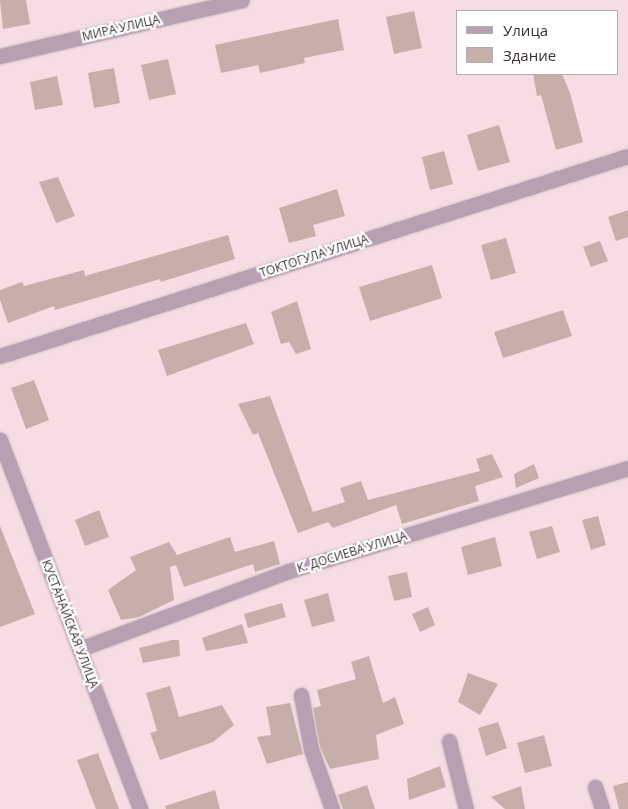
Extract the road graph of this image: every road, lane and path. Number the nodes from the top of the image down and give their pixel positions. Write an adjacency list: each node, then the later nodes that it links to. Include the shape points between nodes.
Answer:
1 (242, 0): 2 (street, МИРА УЛИЦА)
2 (0, 56)
3 (628, 156): 4 (street, ТОКТОГУЛА УЛИЦА)
4 (0, 356)
5 (0, 440): 7 (street, КУСТАНАЙСКАЯ УЛИЦА)
6 (628, 468): 7 (street, К. ДОСИЕВА УЛИЦА, via 289,571)
7 (80, 649): 11 (street, КУСТАНАЙСКАЯ УЛИЦА)
8 (300, 695): 12 (street, via 311,749)
9 (449, 741): 13 (street)
10 (595, 787): 14 (street)
11 (140, 809)
12 (332, 809)
13 (466, 809)
14 (602, 809)

